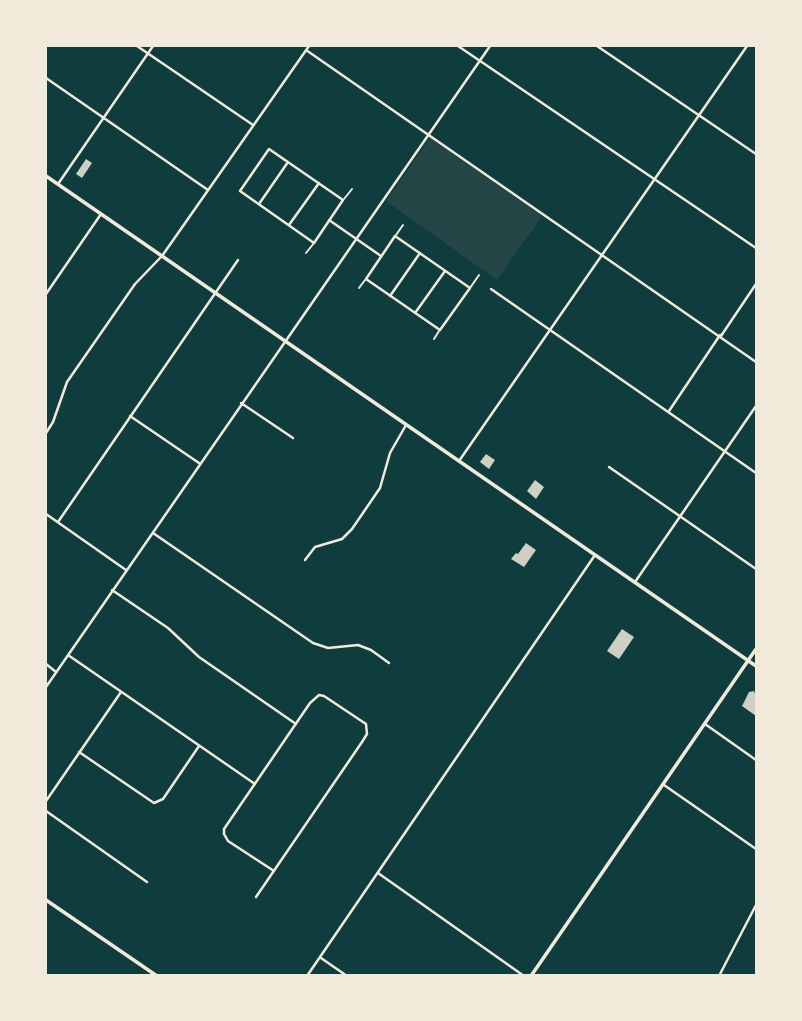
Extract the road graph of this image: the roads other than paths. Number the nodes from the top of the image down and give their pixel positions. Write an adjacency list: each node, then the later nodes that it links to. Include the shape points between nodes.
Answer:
1 (137, 46): 9 (street)
2 (153, 46): 9 (street)
3 (309, 46): 8 (street)
4 (458, 46): 10 (street)
5 (490, 46): 10 (street)
6 (597, 46): 12 (street)
7 (747, 46): 12 (street)
8 (306, 50): 14 (street); 15 (street)
9 (148, 53): 13 (street); 14 (street)
10 (480, 60): 15 (street); 19 (street)
11 (46, 78): 13 (street)
12 (699, 115): 16 (street); 19 (street)
13 (103, 118): 21 (street); 23 (street)
14 (253, 125): 23 (street)
15 (428, 134): 31 (street); 36 (street)
16 (757, 154)
17 (288, 162): 20 (street); 25 (street); 25 (street, via 269,149 240,191)
18 (46, 176): 21 (main road)
19 (654, 178): 33 (street); 36 (street)
20 (319, 183): 24 (street); 28 (street)
21 (58, 184): 26 (main road)
22 (352, 189): 24 (lane)
23 (208, 190): 37 (street)
24 (343, 200): 27 (street)
25 (258, 204): 28 (street)
26 (101, 214): 37 (main road); 48 (street)
27 (329, 220): 31 (street); 32 (street)
28 (289, 225): 32 (street)
29 (403, 225): 30 (lane)
30 (395, 236): 35 (street); 38 (street)
31 (355, 239): 38 (street); 54 (street)
32 (314, 243): 34 (lane)
33 (757, 248)
34 (306, 253)
35 (420, 253): 40 (street); 49 (street)
36 (602, 254): 52 (street); 53 (street)
37 (162, 256): 47 (main road); 62 (street, via 135,284 67,382)
38 (381, 256): 42 (street)
39 (238, 260): 47 (street)
40 (445, 271): 45 (street); 50 (street)
41 (479, 275): 45 (lane)
42 (366, 279): 44 (lane); 49 (street)
43 (757, 284): 53 (street)
44 (359, 288)
45 (470, 288): 51 (street)
46 (491, 289): 52 (street)
47 (215, 293): 54 (main road); 60 (street)
48 (46, 294)
49 (390, 296): 50 (street)
50 (415, 313): 51 (street)
51 (440, 330): 55 (lane)
52 (550, 330): 59 (street); 65 (street)
53 (720, 336): 56 (street); 59 (street)
54 (284, 340): 57 (street); 61 (main road)
55 (433, 340)
56 (757, 362)
57 (242, 403): 63 (street); 66 (street)
58 (757, 406): 64 (street)
59 (669, 412): 64 (street)
60 (130, 416): 66 (street); 71 (street)
61 (406, 425): 65 (main road); 74 (street, via 390,453 380,488 352,529 342,539 316,547)
62 (46, 433)
63 (293, 438)
64 (726, 452): 68 (street); 70 (street)
65 (459, 461): 73 (main road)
66 (199, 463): 72 (street)
67 (609, 467): 70 (street)
68 (757, 473)
69 (46, 514): 71 (street)
70 (681, 517): 75 (street); 77 (street)
71 (58, 522): 76 (street)
72 (152, 532): 76 (street); 82 (street, via 313,643 328,648 365,647)
73 (595, 555): 77 (main road); 99 (street)
74 (304, 560)
75 (757, 569)
76 (126, 570): 78 (street)
77 (635, 583): 81 (main road)
78 (112, 590): 80 (street); 88 (street)
79 (757, 649): 81 (main road)
80 (68, 655): 85 (street); 87 (street)
81 (748, 661): 84 (main road); 89 (main road)
82 (389, 663)
83 (46, 664): 85 (street)
84 (757, 666)
85 (57, 671): 86 (street)
86 (46, 687)
87 (121, 692): 90 (street); 91 (street)
88 (296, 724): 93 (street); 98 (street, via 319,695 361,721 368,731)
89 (704, 724): 92 (street); 94 (main road)
90 (199, 746): 91 (street, via 157,803); 93 (street)
91 (79, 752): 95 (street)
92 (757, 760)
93 (255, 784): 98 (street, via 223,834)
94 (663, 784): 97 (street); 109 (main road)
95 (46, 801)
96 (46, 811): 100 (street)
97 (757, 849)
98 (274, 871): 101 (street)
99 (377, 873): 104 (street); 108 (street)
100 (147, 882)
101 (256, 897)
102 (46, 900): 105 (main road)
103 (757, 905): 110 (street)
104 (320, 957): 106 (street); 107 (street)
105 (157, 975)
106 (307, 975)
107 (347, 975)
108 (524, 975)
109 (531, 975)
110 (719, 975)

